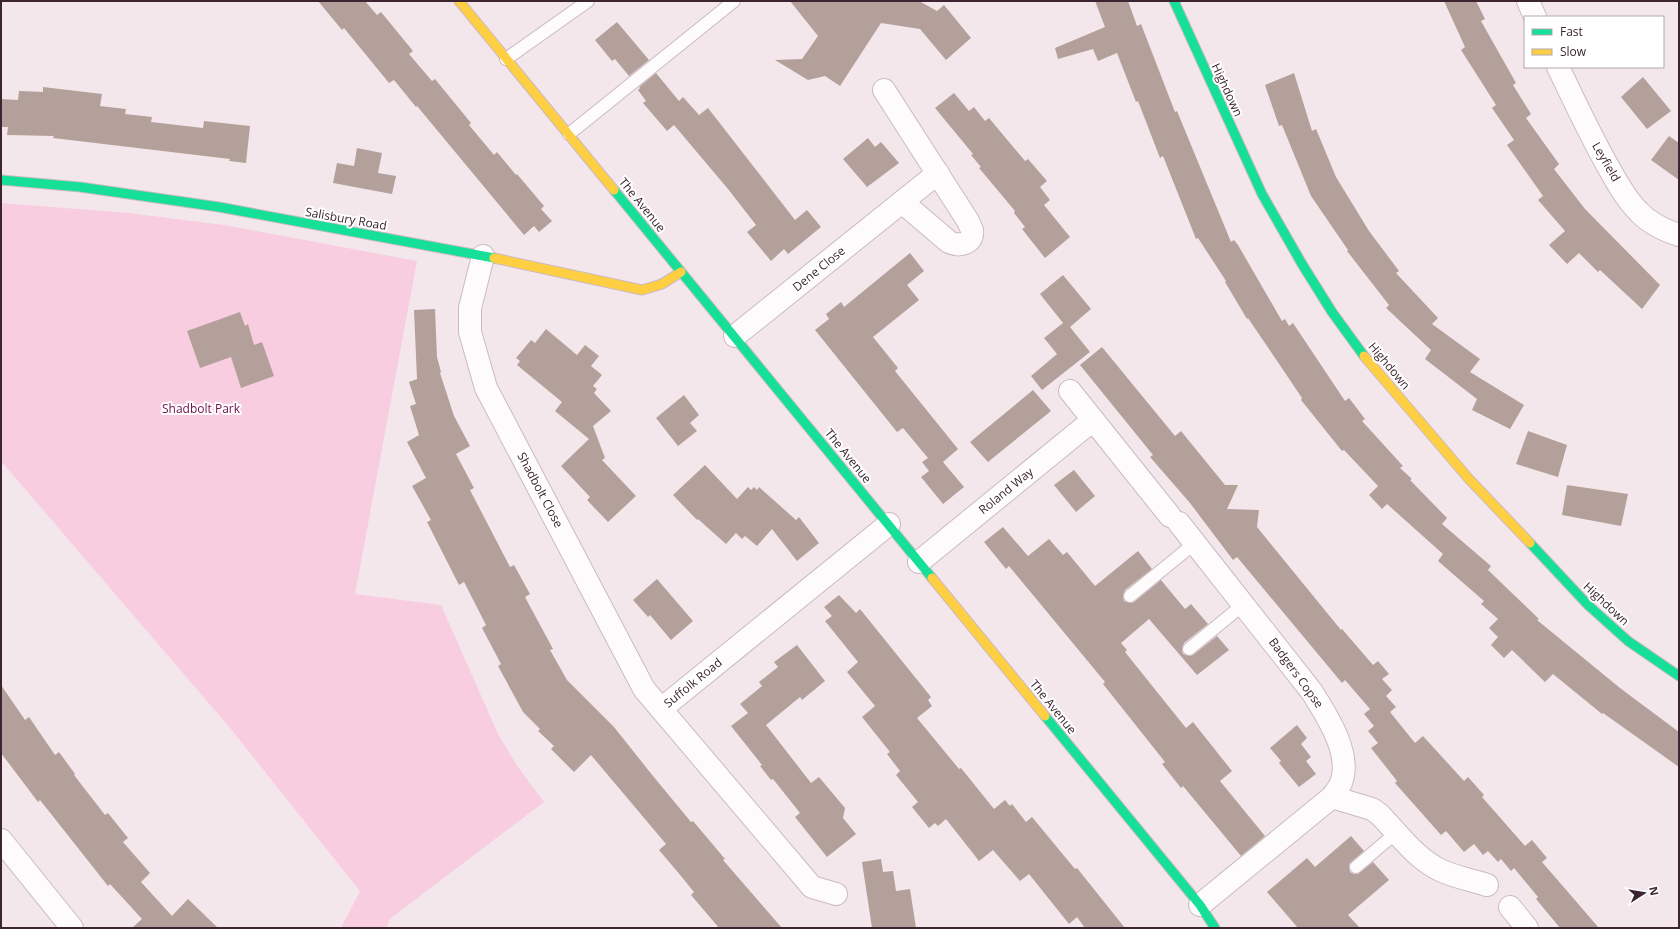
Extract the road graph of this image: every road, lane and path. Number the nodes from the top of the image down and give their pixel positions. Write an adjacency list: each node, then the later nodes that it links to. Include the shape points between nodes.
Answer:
1 (459, 1): 7 (street, The Avenue)
2 (588, 1): 7 (lane)
3 (734, 1): 10 (lane)
4 (1174, 1): 26 (street, Highdown, via 1262,194 1332,312 1367,360 1469,479 1588,605 1628,641)
5 (1528, 1): 6 (street)
6 (1535, 16)
7 (506, 59): 10 (street, The Avenue)
8 (1558, 68): 14 (street, Leyfield, via 1594,144 1624,193 1637,210 1651,222)
9 (884, 90): 11 (street)
10 (569, 134): 16 (street, The Avenue)
11 (938, 173): 13 (street, Dene Close); 13 (street, via 972,231 966,243 955,245 949,242)
12 (1, 180): 15 (street, Salisbury Road, via 80,187 219,207)
13 (902, 202): 17 (street, Dene Close)
14 (1679, 235)
15 (483, 256): 16 (street, Salisbury Road, via 642,290 662,284); 27 (street, Shadbolt Close, via 470,308 470,332 486,388 644,689)
16 (681, 272): 17 (street, The Avenue)
17 (735, 336): 20 (street, The Avenue)
18 (1070, 392): 19 (street)
19 (1092, 420): 21 (street, Badgers Copse); 22 (street, Roland Way)
20 (889, 524): 22 (street, The Avenue); 27 (street, Suffolk Road)
21 (1195, 543): 23 (lane); 24 (street, Badgers Copse)
22 (919, 562): 34 (street, The Avenue)
23 (1130, 596)
24 (1244, 604): 25 (lane); 28 (street, Badgers Copse, via 1312,692 1336,734 1342,752 1343,770 1340,786)
25 (1189, 649)
26 (1679, 676)
27 (661, 709): 33 (street, Suffolk Road, via 812,887)
28 (1332, 797): 29 (street, via 1372,809); 34 (street, Badgers Copse)
29 (1397, 832): 31 (lane); 32 (street, via 1432,866)
30 (1, 840): 36 (street)
31 (1356, 867)
32 (1487, 885)
33 (836, 894)
34 (1200, 905): 37 (street, The Avenue)
35 (1510, 907): 38 (street)
36 (72, 928)
37 (1215, 928)
38 (1528, 928)

